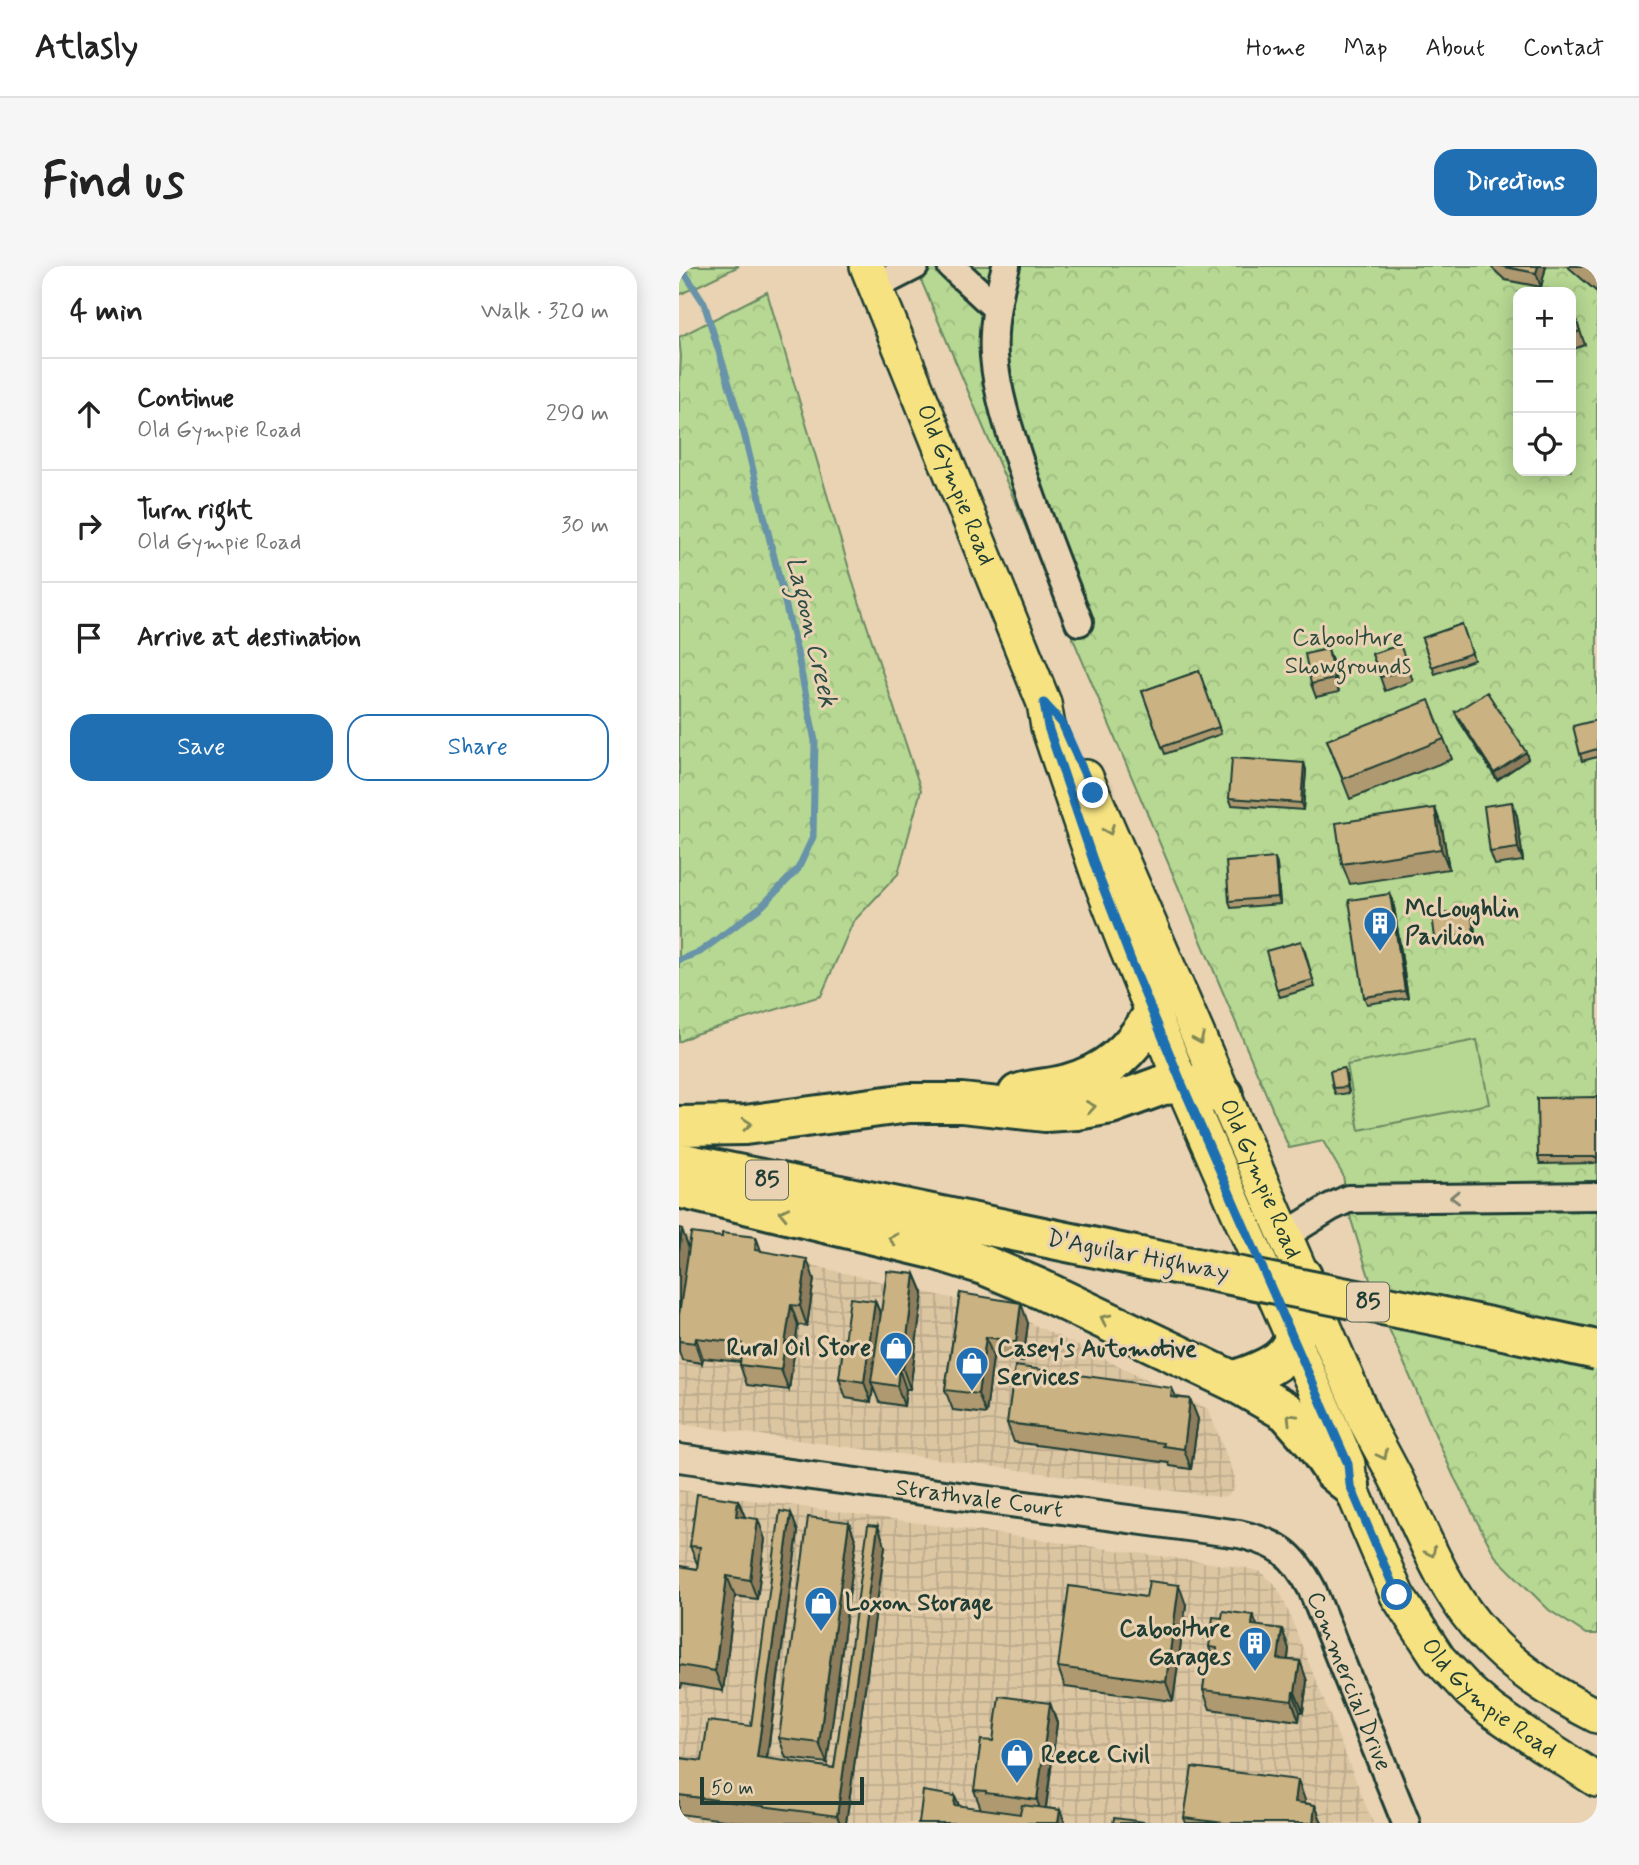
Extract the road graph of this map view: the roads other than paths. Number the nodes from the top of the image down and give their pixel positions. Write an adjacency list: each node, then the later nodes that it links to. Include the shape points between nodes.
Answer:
1 (915, 266): 4 (street)
2 (951, 266): 5 (street)
3 (1006, 266): 5 (street)
4 (871, 276): 7 (main road, Old Gympie Road)
5 (995, 307): 6 (street, via 993,353 1007,425)
6 (1079, 622)
7 (1044, 703): 8 (main road, Old Gympie Road, via 1097,872); 10 (main road, Old Gympie Road, one-way to 10, via 1062,723)
8 (1153, 1014): 9 (main road, Old Gympie Road); 11 (highway, via 1128,1050 1112,1063 1067,1084 1021,1092)
9 (1182, 1084): 10 (highway); 11 (highway, one-way to 9, via 1045,1112 1077,1110 1111,1104 1163,1085); 18 (main road, Old Gympie Road)
10 (1223, 1095): 16 (main road, Old Gympie Road)
11 (999, 1106): 12 (highway, one-way to 11, via 745,1125 909,1103)
12 (679, 1126)
13 (679, 1162): 19 (highway, D'Aguilar Highway / 85, bridge)
14 (679, 1188): 20 (highway, one-way to 14, via 984,1265)
15 (1597, 1196): 16 (street, one-way to 16, via 1556,1202 1348,1199)
16 (1284, 1236): 17 (main road, Old Gympie Road)
17 (1302, 1276): 18 (highway); 24 (main road, Old Gympie Road, one-way to 24, via 1365,1420 1452,1592 1496,1647 1550,1690)
18 (1294, 1340): 20 (highway, via 1281,1359); 22 (main road, Old Gympie Road, via 1348,1464)
19 (1597, 1350)
20 (1233, 1381): 22 (highway, one-way to 20, via 1333,1471 1287,1412)
21 (679, 1458): 23 (street, Strathvale Court, via 1239,1534)
22 (1350, 1485): 25 (main road, Old Gympie Road, via 1397,1595 1439,1659 1491,1710)
23 (1279, 1547): 26 (street, Commercial Drive, via 1312,1588)
24 (1597, 1716)
25 (1597, 1780)
26 (1406, 1823)

